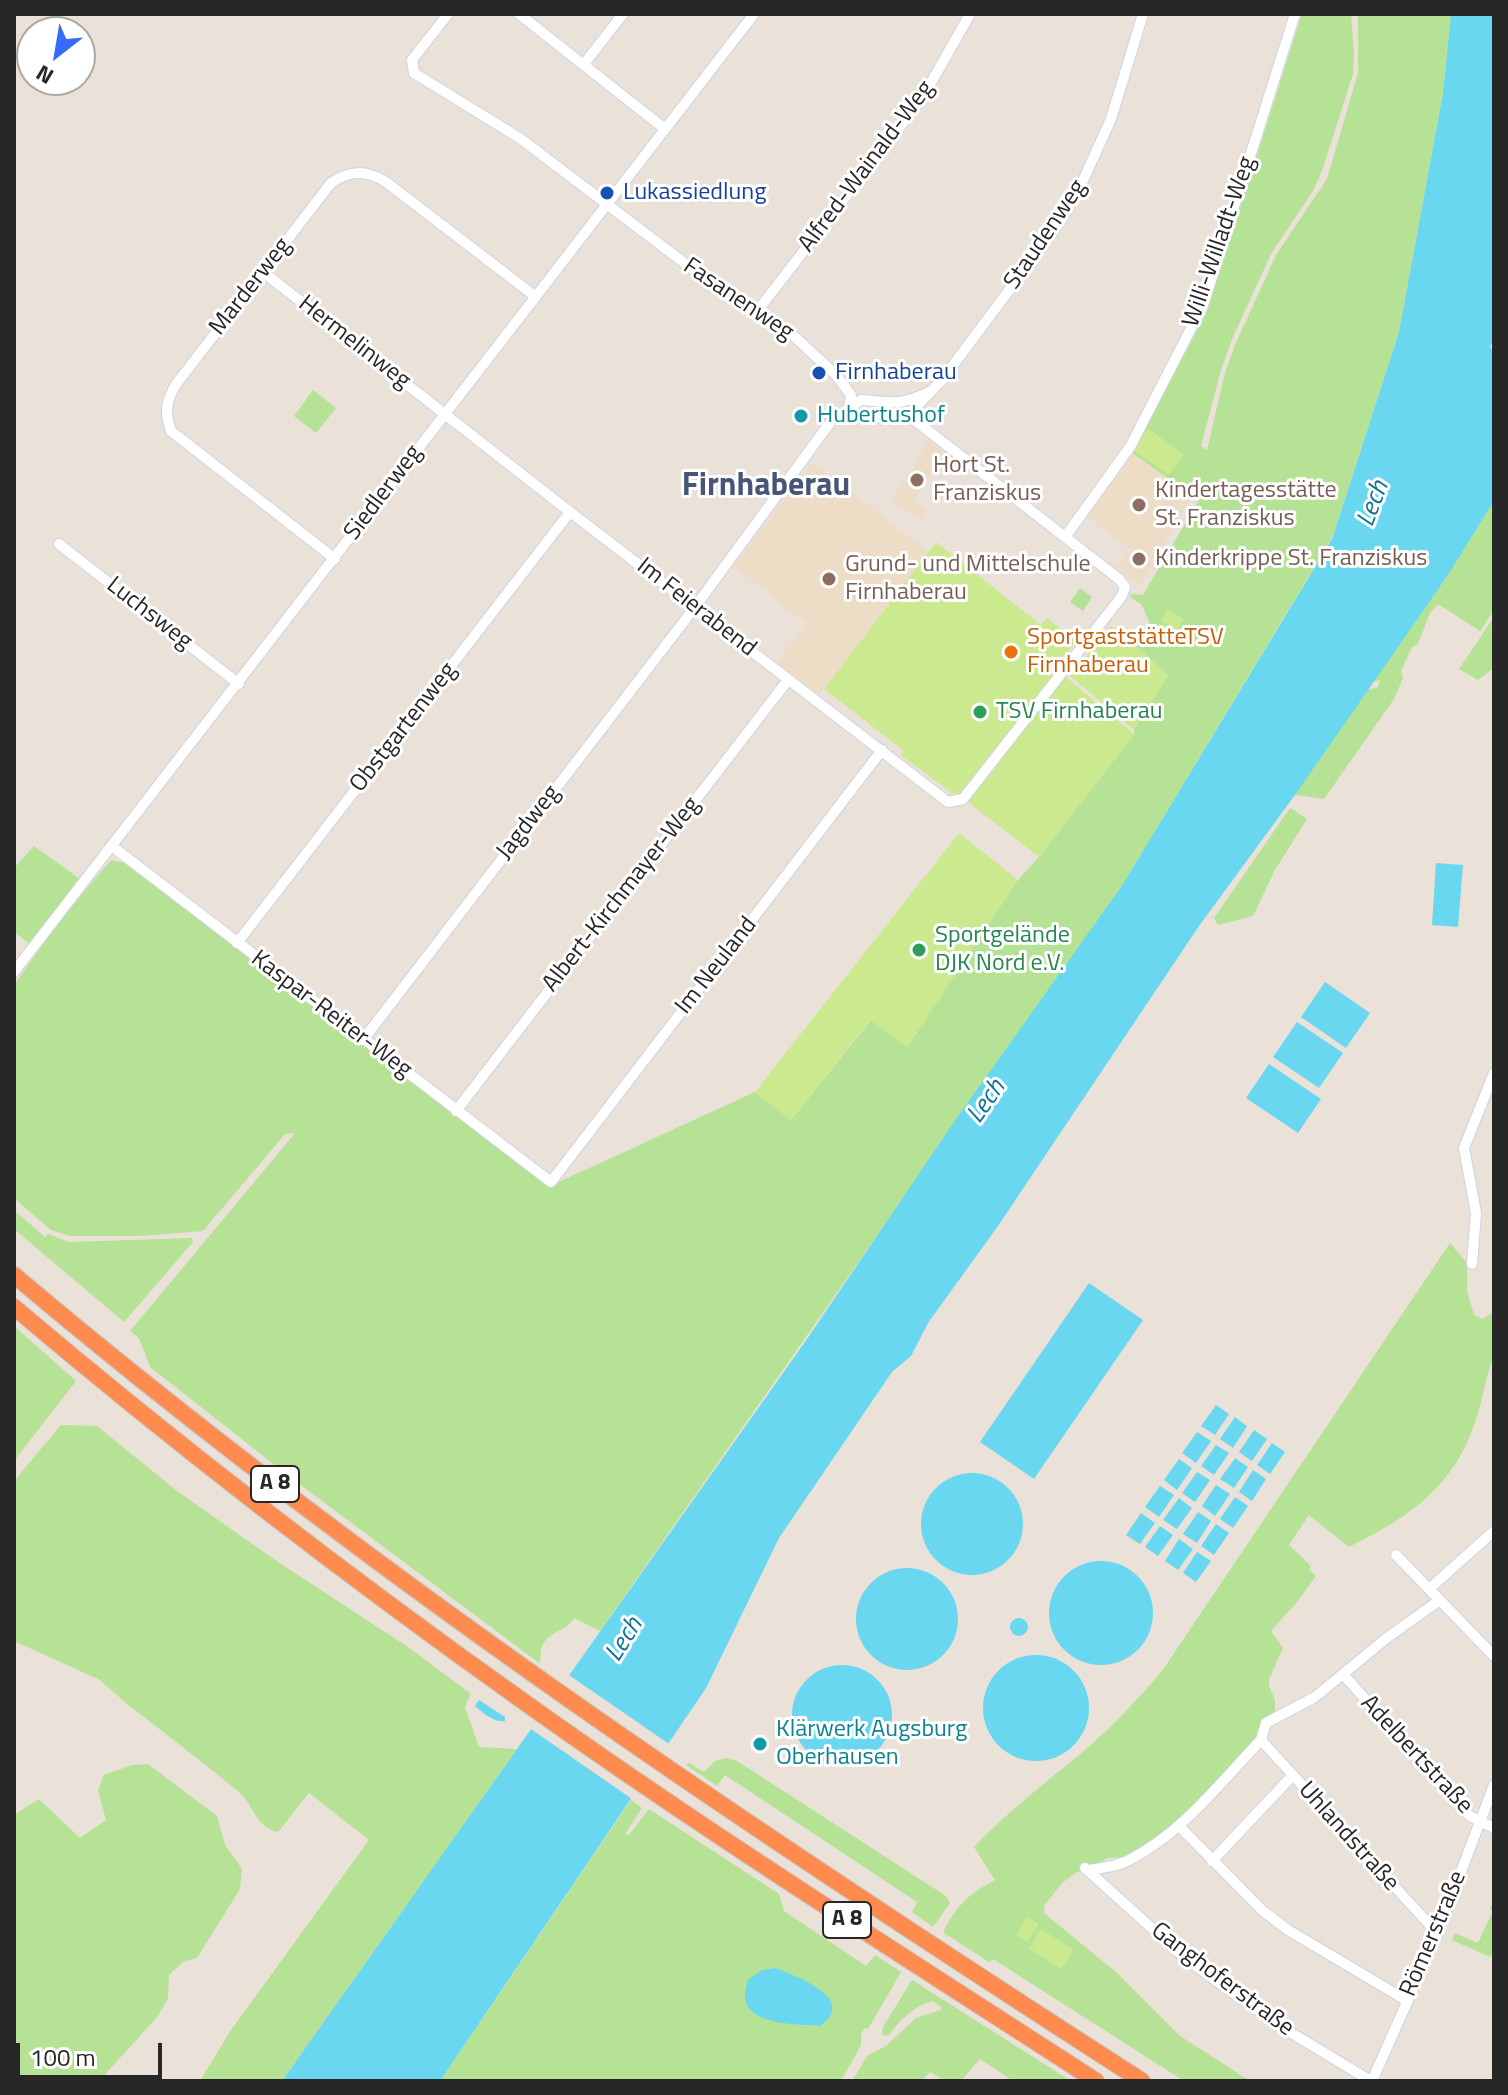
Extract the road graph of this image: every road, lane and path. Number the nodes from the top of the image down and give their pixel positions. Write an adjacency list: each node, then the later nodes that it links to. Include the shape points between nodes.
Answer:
1 (448, 14): 10 (street, Fasanenweg, via 412,60 414,73 521,139)
2 (519, 14): 8 (street)
3 (623, 14): 8 (street)
4 (754, 14): 9 (street, Siedlerweg)
5 (970, 14): 13 (street, Alfred-Wainald-Weg, via 923,97)
6 (1143, 14): 14 (street, Staudenweg, via 1111,119 1081,185 1047,241)
7 (1295, 14): 19 (street, Willi-Willadt-Weg, via 1199,313 1130,447)
8 (584, 64): 9 (street)
9 (665, 129): 10 (street, Siedlerweg)
10 (606, 204): 12 (street, Siedlerweg); 13 (street, Fasanenweg)
11 (263, 272): 12 (street, Marderweg, via 331,183 358,172 386,182); 16 (street, Hermelinweg); 21 (street, Marderweg, via 174,387 165,416 176,435)
12 (536, 297): 16 (street, Siedlerweg)
13 (755, 314): 15 (street, Fasanenweg, via 796,338 836,375 851,395)
14 (931, 391): 15 (street, via 904,403 861,400); 17 (street)
15 (849, 410): 17 (street, via 877,418); 22 (street, Jagdweg, via 832,420)
16 (444, 415): 18 (street, Im Feierabend); 21 (street, Siedlerweg)
17 (908, 415): 19 (street)
18 (570, 512): 22 (street, Im Feierabend); 27 (street, Obstgartenweg)
19 (1065, 537): 25 (street, Im Feierabend, via 1119,579 1125,587 1122,596 963,799 948,802)
20 (59, 544): 24 (street, Luchsweg)
21 (335, 559): 24 (street, Siedlerweg)
22 (695, 607): 23 (street, Im Feierabend); 29 (street, Jagdweg)
23 (788, 680): 25 (street, Im Feierabend); 31 (street, Albert-Kirchmayer-Weg)
24 (239, 684): 26 (street, Siedlerweg)
25 (882, 750): 32 (street, Im Neuland)
26 (113, 847): 27 (street, Kaspar-Reiter-Weg); 28 (street, Siedlerweg)
27 (237, 943): 29 (street, Kaspar-Reiter-Weg)
28 (14, 972)
29 (363, 1040): 31 (street, Kaspar-Reiter-Weg)
30 (1494, 1073): 33 (street, via 1464,1148 1476,1213)
31 (456, 1111): 32 (street, Kaspar-Reiter-Weg)
32 (551, 1182)
33 (1472, 1264)
34 (14, 1275): 52 (highway, A 8, via 309,1510 543,1683)
35 (14, 1307): 51 (highway, A 8, via 294,1534 528,1705)
36 (1494, 1531): 38 (street)
37 (1396, 1555): 38 (street)
38 (1429, 1589): 39 (street)
39 (1440, 1600): 40 (street); 41 (street)
40 (1494, 1656)
41 (1343, 1674): 42 (street, via 1307,1702 1266,1723); 45 (street, Adelbertstraße, via 1460,1807)
42 (1261, 1740): 43 (street, Uhlandstraße); 46 (street)
43 (1293, 1775): 48 (street); 49 (street, Uhlandstraße)
44 (1494, 1785): 45 (street, Römerstraße)
45 (1480, 1822): 47 (street, Adelbertstraße); 49 (street, Römerstraße)
46 (1179, 1826): 48 (street); 53 (street, Ganghoferstraße, via 1128,1861 1086,1868 1189,1961 1278,2025)
47 (1494, 1828)
48 (1212, 1861): 50 (street, via 1288,1930)
49 (1437, 1933): 50 (street, Römerstraße)
50 (1406, 2000): 53 (street, Römerstraße)
51 (1096, 2081)
52 (1142, 2081)
53 (1372, 2081)

